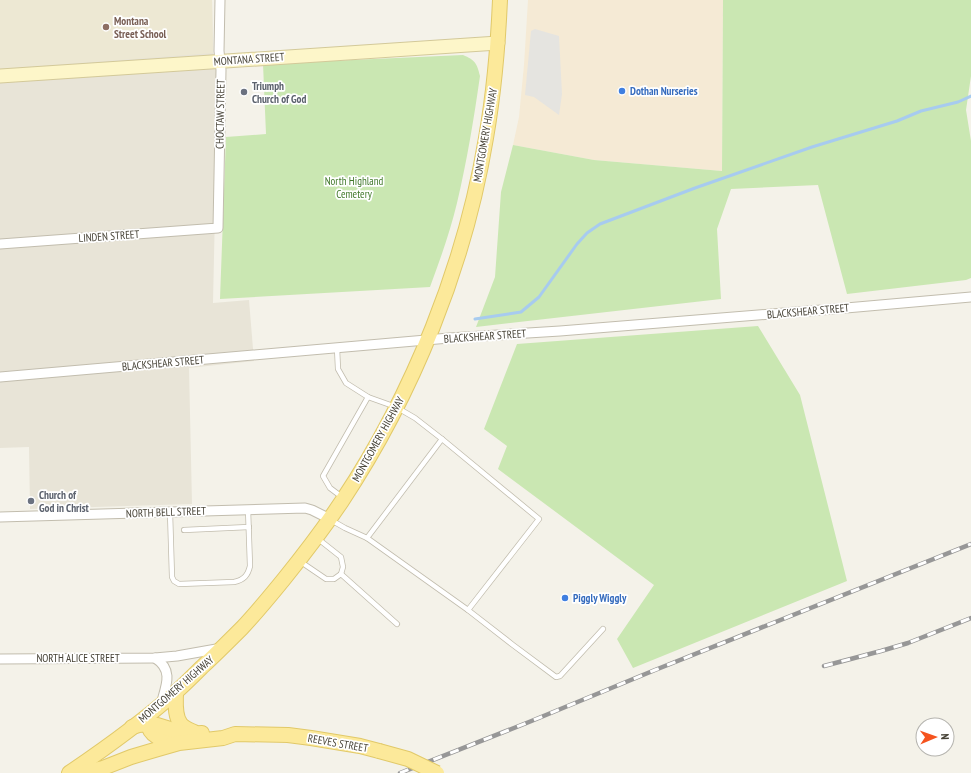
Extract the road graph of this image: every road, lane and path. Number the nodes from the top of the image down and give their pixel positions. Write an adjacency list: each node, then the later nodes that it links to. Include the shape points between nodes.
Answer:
1 (220, 0): 4 (street, CHOCTAW STREET)
2 (500, 0): 3 (main road, MONTGOMERY HIGHWAY)
3 (498, 43): 4 (street, MONTANA STREET); 9 (main road, MONTGOMERY HIGHWAY, via 490,116 476,189 464,235)
4 (220, 61): 5 (street, MONTANA STREET); 6 (street, CHOCTAW STREET)
5 (0, 76)
6 (218, 228): 7 (street, LINDEN STREET)
7 (0, 244)
8 (971, 297): 9 (street, BLACKSHEAR STREET)
9 (428, 340): 10 (street, BLACKSHEAR STREET); 13 (main road, MONTGOMERY HIGHWAY)
10 (337, 348): 11 (street, BLACKSHEAR STREET); 12 (lane, via 338,369 346,383)
11 (0, 378)
12 (368, 397): 13 (lane); 15 (lane, via 323,476 330,488)
13 (396, 407): 14 (lane); 15 (main road, MONTGOMERY HIGHWAY)
14 (442, 438): 23 (lane); 26 (lane, via 539,519)
15 (344, 498): 19 (main road, MONTGOMERY HIGHWAY)
16 (248, 509): 17 (street, NORTH BELL STREET); 19 (street, NORTH BELL STREET, via 305,508); 20 (lane)
17 (170, 511): 18 (street, NORTH BELL STREET); 20 (lane, via 172,577 179,584 237,582 248,574)
18 (0, 517)
19 (330, 519): 22 (main road, MONTGOMERY HIGHWAY); 23 (lane)
20 (249, 527): 21 (lane)
21 (184, 530)
22 (316, 538): 24 (main road, MONTGOMERY HIGHWAY); 25 (lane, via 341,557)
23 (367, 538): 26 (lane)
24 (299, 560): 25 (lane, via 326,579 334,579); 29 (main road, MONTGOMERY HIGHWAY, via 266,601)
25 (341, 574): 27 (lane)
26 (468, 610): 28 (lane, via 556,677 560,676)
27 (397, 624)
28 (604, 629)
29 (222, 647): 31 (street, NORTH ALICE STREET); 32 (main road, MONTGOMERY HIGHWAY)
30 (0, 658): 31 (street, NORTH ALICE STREET)
31 (155, 658): 33 (street, via 165,668 167,680)
32 (176, 692): 33 (main road, MONTGOMERY HIGHWAY); 34 (main road, via 178,720 184,727)
33 (154, 713): 34 (main road, REEVES STREET, via 157,725 186,734); 36 (main road, via 150,728 153,734 167,742); 37 (main road, MONTGOMERY HIGHWAY)
34 (196, 733): 35 (main road, REEVES STREET, via 223,730)
35 (235, 734): 36 (main road, REEVES STREET); 39 (main road, REEVES STREET, bridge, via 311,738 360,746 408,759)
36 (179, 744): 38 (main road, REEVES STREET, via 131,756 103,768)
37 (69, 773)
38 (82, 773)
39 (437, 773)

